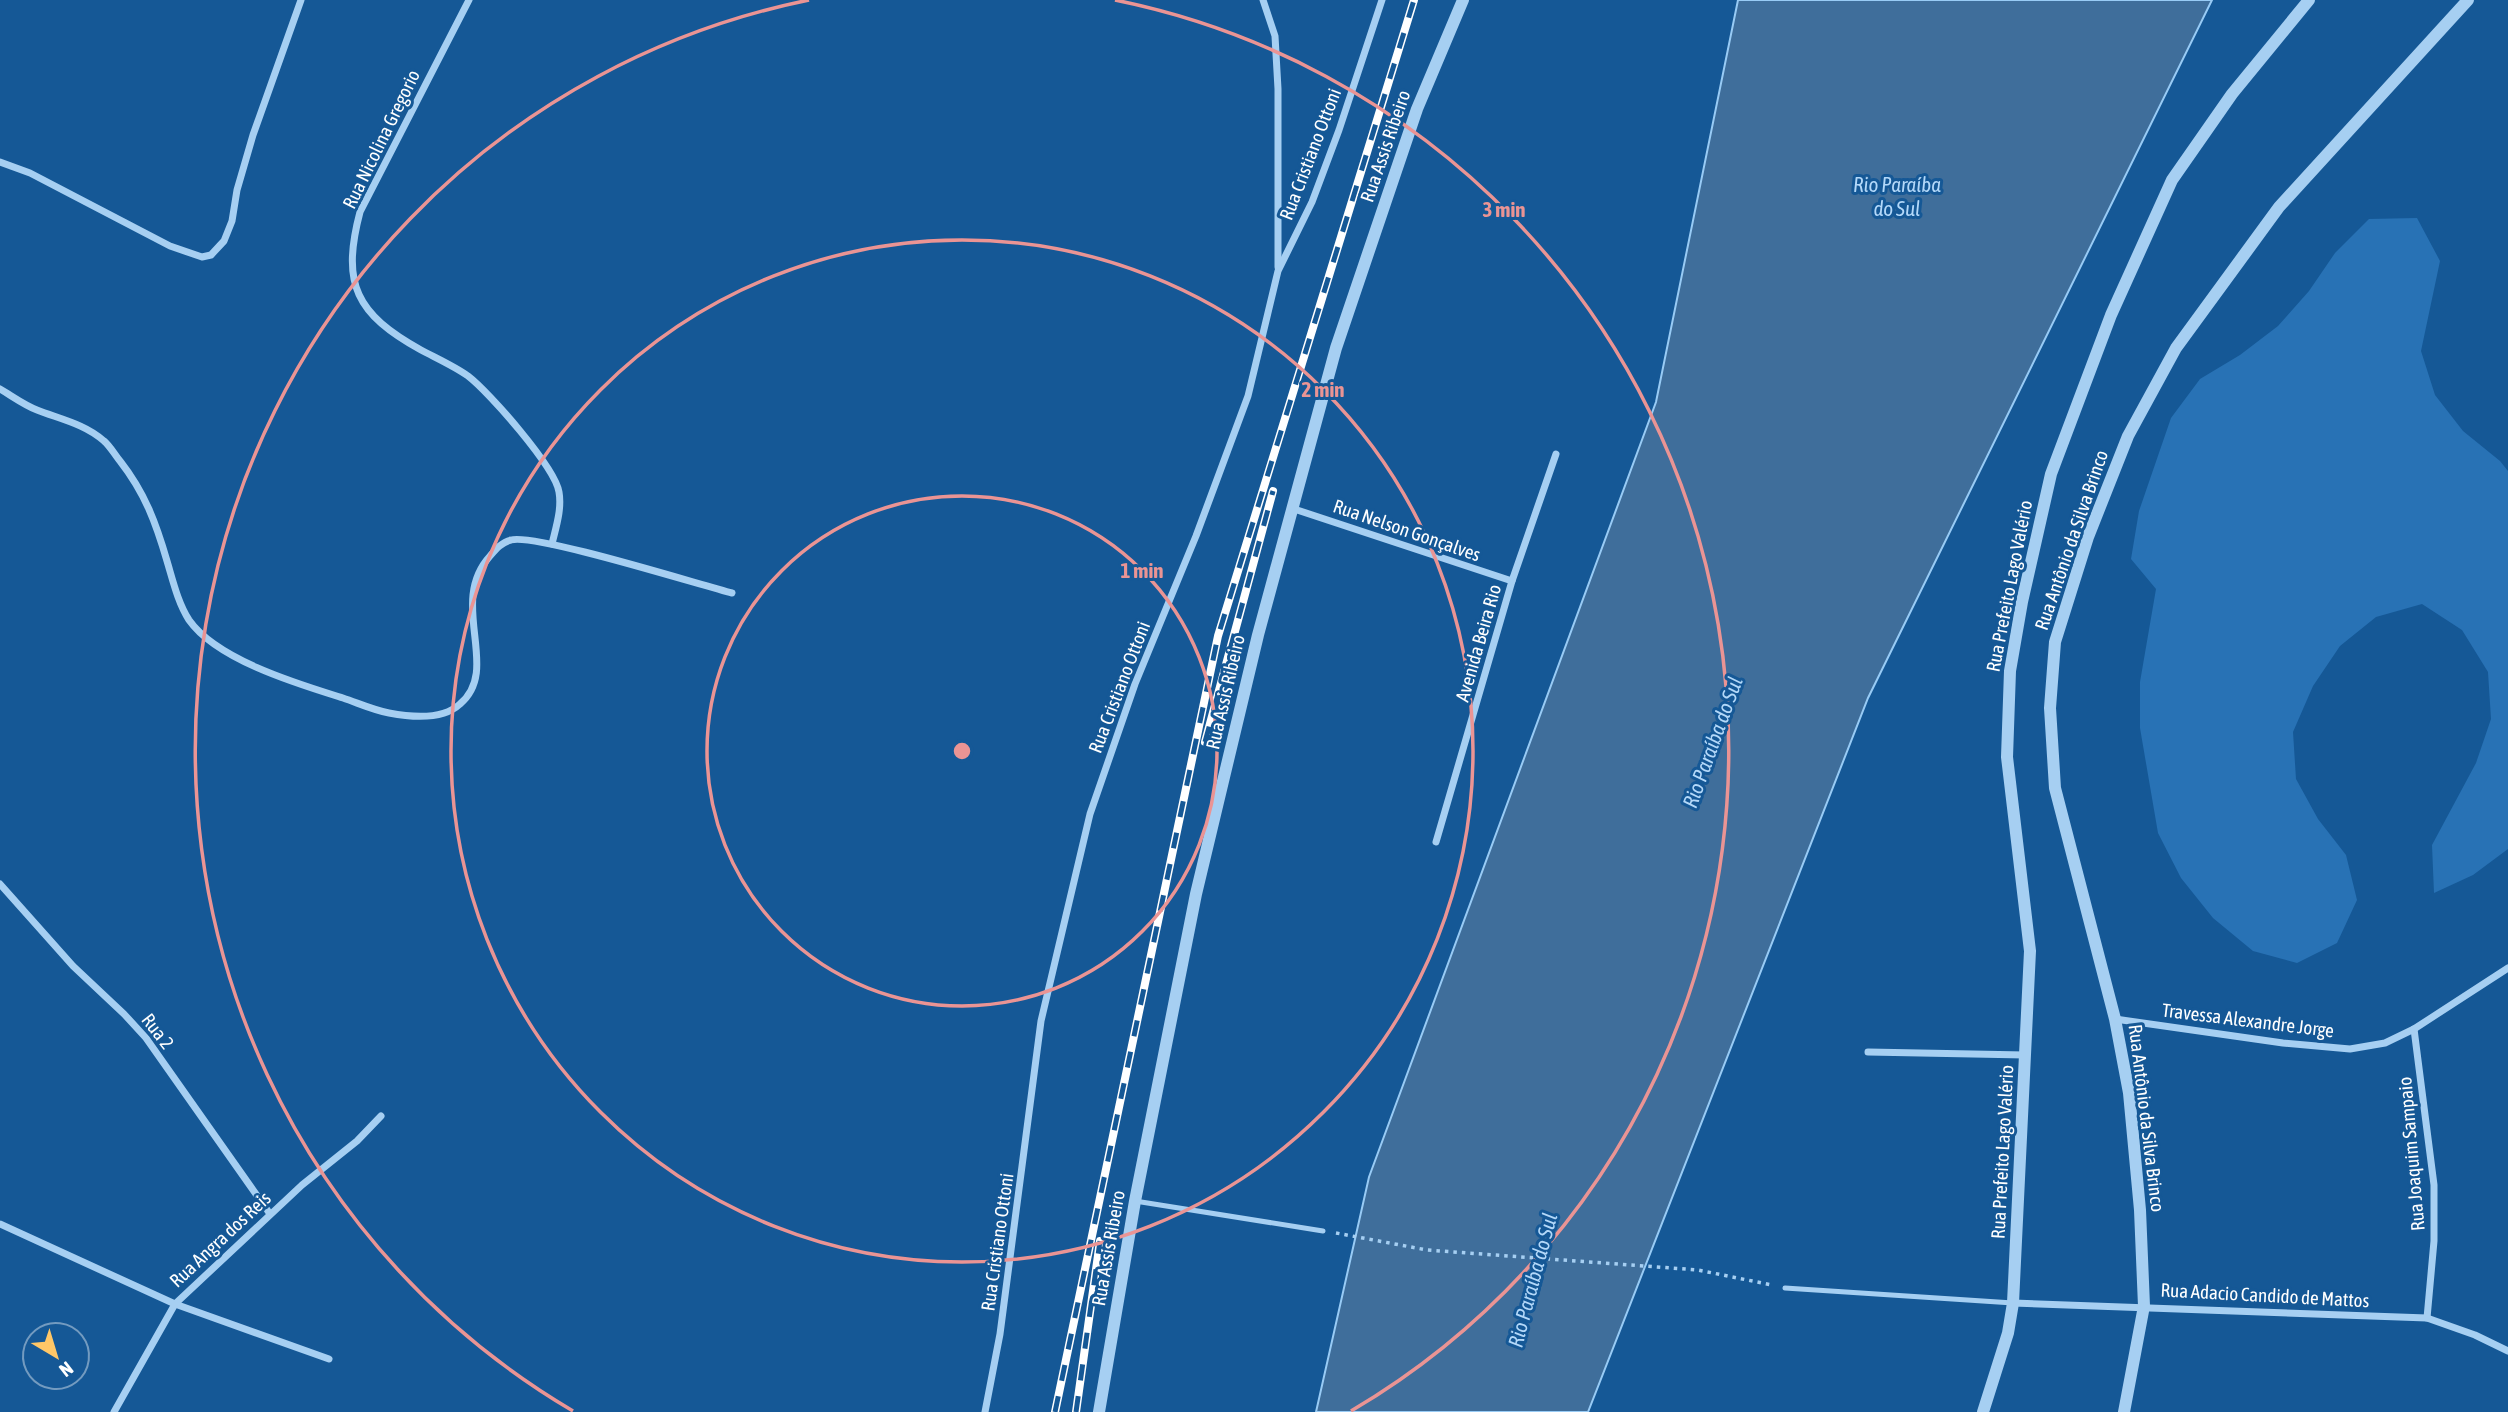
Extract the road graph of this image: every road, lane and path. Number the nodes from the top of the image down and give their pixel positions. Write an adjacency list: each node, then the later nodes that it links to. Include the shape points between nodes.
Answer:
1 (301, 0): 8 (street, via 253,135 232,221 224,241 211,255 202,257 170,246)
2 (469, 0): 13 (street, Rua Nicolina Gregorio, via 360,212 351,270 363,304 375,319 467,375 509,416 559,492)
3 (1263, 0): 9 (street, via 1275,36 1278,89)
4 (1382, 0): 9 (street, Rua Cristiano Ottoni, via 1312,202)
5 (1463, 0): 12 (street, Rua Assis Ribeiro, via 1417,109 1336,348)
6 (2309, 0): 22 (street, Rua Prefeito Lago Valério, via 2232,94 2172,180 2111,315 2051,474 2010,671 2007,757 2030,951)
7 (2468, 0): 19 (street, Rua Antônio da Silva Brinco, via 2279,207 2176,348 2128,436 2088,537 2055,642 2050,708 2055,788)
8 (0, 162)
9 (1278, 271): 36 (street, Rua Cristiano Ottoni, via 1248,396 1135,684 1090,814 1071,886 1041,1021 1000,1334)
10 (0, 389): 13 (street, via 34,409 84,426 104,441 138,484 175,591 202,635 222,650 292,682 389,713 430,716 447,712 469,695 476,680 475,578 485,561 514,538)
11 (1556, 454): 14 (street, Avenida Beira Rio)
12 (1291, 508): 14 (street, Rua Nelson Gonçalves); 24 (street, Rua Assis Ribeiro, via 1196,894)
13 (552, 544): 15 (street)
14 (1512, 581): 16 (street, Avenida Beira Rio)
15 (732, 593)
16 (1436, 842)
17 (0, 884): 25 (street, Rua 2, via 146,1038)
18 (2508, 968): 20 (street, Travessa Alexandre Jorge)
19 (2115, 1019): 20 (street, Travessa Alexandre Jorge, via 2350,1049 2385,1043); 31 (street, Rua Antônio da Silva Brinco, via 2129,1093)
20 (2414, 1028): 32 (street, Rua Joaquim Sampaio, via 2434,1185)
21 (1868, 1052): 22 (street)
22 (2026, 1055): 29 (street, Rua Prefeito Lago Valério)
23 (381, 1116): 25 (street, Rua Angra dos Reis)
24 (1135, 1201): 27 (lane); 37 (street, Rua Assis Ribeiro)
25 (270, 1214): 30 (street, Rua Angra dos Reis)
26 (0, 1224): 30 (street)
27 (1324, 1231): 28 (path, via 1427,1250 1698,1270)
28 (1785, 1288): 29 (lane)
29 (2013, 1303): 31 (street, Rua Adacio Candido de Mattos); 38 (street, Rua Prefeito Lago Valério)
30 (175, 1304): 34 (street); 35 (street, Rua Angra dos Reis)
31 (2144, 1306): 32 (street, Rua Adacio Candido de Mattos); 39 (street, Rua Antônio da Silva Brinco)
32 (2427, 1318): 33 (street, Rua Adacio Candido de Mattos)
33 (2508, 1351)
34 (329, 1359)
35 (114, 1412)
36 (985, 1412)
37 (1099, 1412)
38 (1983, 1412)
39 (2124, 1412)

